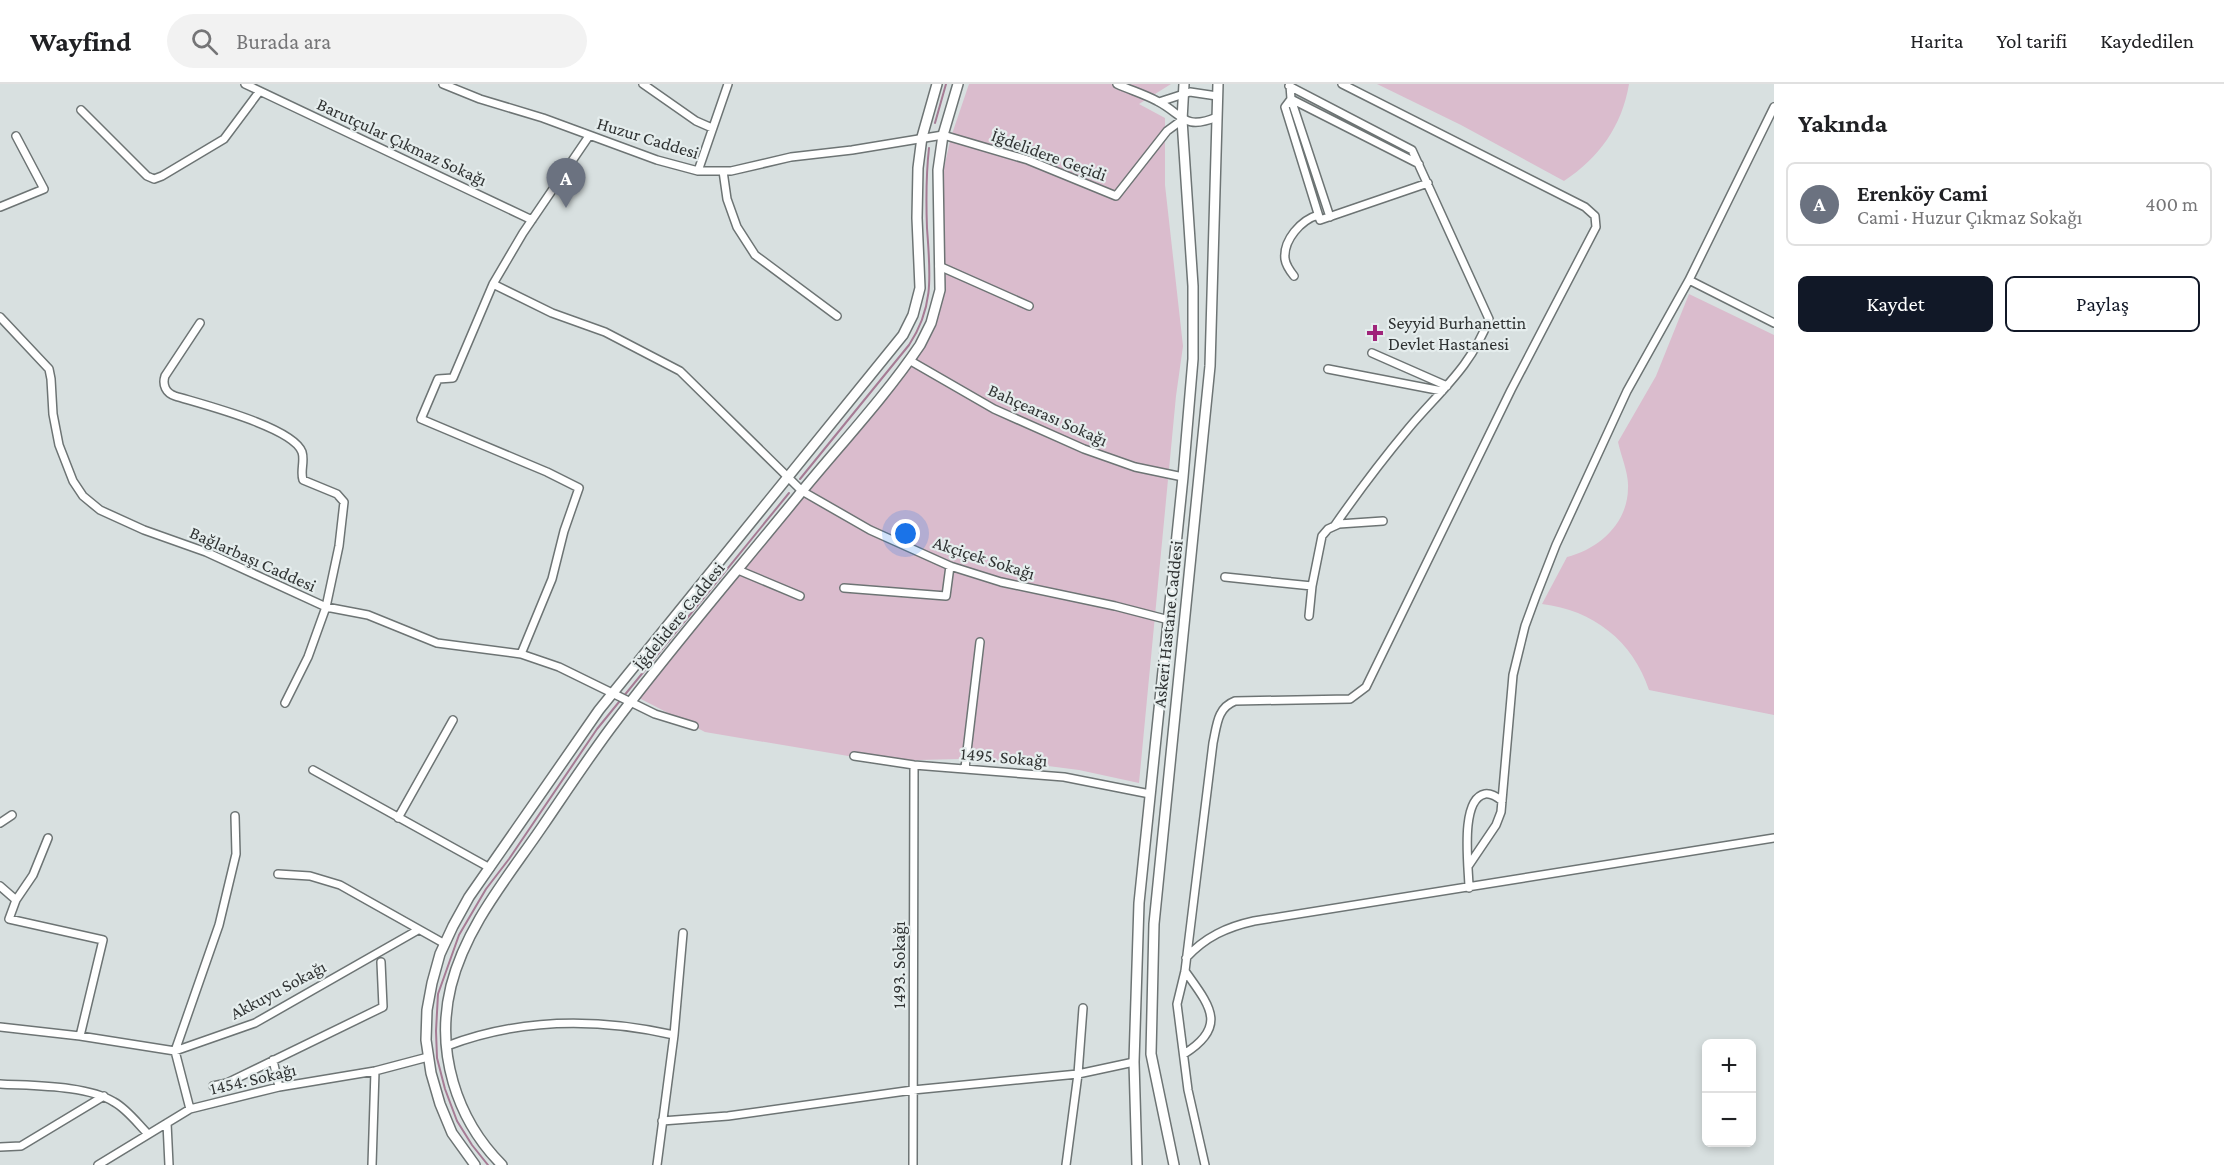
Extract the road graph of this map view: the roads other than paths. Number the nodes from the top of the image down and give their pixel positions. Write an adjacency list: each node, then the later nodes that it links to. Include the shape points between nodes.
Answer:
1 (245, 84): 12 (street, Barutçular Çıkmaz Sokağı)
2 (443, 84): 24 (street, Huzur Caddesi)
3 (643, 84): 21 (street)
4 (728, 84): 21 (street)
5 (937, 84): 25 (street, İğdelidere Caddesi)
6 (958, 84): 22 (street, İğdelidere Caddesi)
7 (1117, 84): 16 (street)
8 (1184, 84): 13 (street, Askeri Hastane Caddesi)
9 (1218, 84): 14 (street, Askeri Hastane Caddesi)
10 (1342, 84): 89 (street, via 1589,209 1595,216 1596,227 1366,687 1350,699 1240,700 1227,704 1221,711 1213,743)
11 (1290, 85): 15 (street); 26 (street, via 1412,150)
12 (259, 92): 18 (street, via 224,139 154,179); 33 (street, Barutçular Çıkmaz Sokağı)
13 (1182, 95): 14 (street, via 1196,92); 16 (street); 20 (street, Askeri Hastane Caddesi)
14 (1217, 96): 19 (street, Askeri Hastane Caddesi)
15 (1291, 99): 26 (street); 31 (street, via 1285,107); 32 (street)
16 (1159, 102): 20 (street)
17 (1774, 107): 36 (street)
18 (81, 110)
19 (1217, 117): 20 (street, via 1202,122); 123 (street, Askeri Hastane Caddesi, via 1209,384 1153,935 1151,1054)
20 (1182, 120): 22 (street, İğdelidere Geçidi, via 1167,131 1116,196 1028,160); 47 (street, Askeri Hastane Caddesi, via 1194,309)
21 (712, 128): 27 (street)
22 (943, 135): 25 (street, Huzur Caddesi); 34 (street, İğdelidere Caddesi, via 937,182)
23 (16, 136): 30 (street, via 44,189)
24 (589, 136): 27 (street, Huzur Caddesi); 33 (street)
25 (922, 137): 28 (street, Huzur Caddesi); 48 (street, İğdelidere Caddesi, via 917,181 920,288 913,315 897,344)
26 (1419, 164): 29 (street)
27 (698, 171): 28 (street, Huzur Caddesi)
28 (723, 171): 40 (street, via 737,227 754,255)
29 (1428, 183): 32 (street); 46 (street, via 1489,319 1472,356)
30 (0, 207)
31 (1318, 215): 32 (street, via 1320,220); 35 (street, via 1303,222 1288,243 1285,258)
32 (1330, 217)
33 (532, 220): 37 (street)
34 (939, 266): 38 (street); 44 (street, İğdelidere Caddesi, via 937,306)
35 (1294, 276)
36 (1689, 280): 42 (street); 73 (street, via 1628,391 1533,603 1513,675)
37 (493, 284): 48 (street, Akçiçek Sokağı, via 552,313 605,332 680,371); 62 (street, via 453,378 438,379 421,419 579,488 552,579)
38 (1029, 306)
39 (0, 316): 58 (street, Bağlarbaşı Caddesi, via 49,369 59,445 83,496 100,510 206,552)
40 (837, 316)
41 (200, 323): 58 (street, via 165,376 168,392 261,423 282,434 302,452 303,480 337,494 344,502)
42 (1774, 323)
43 (1372, 353): 46 (street)
44 (909, 360): 47 (street, Bahçearası Sokağı, via 987,406 1084,449 1135,467); 49 (street, İğdelidere Caddesi)
45 (1328, 369): 46 (street)
46 (1444, 389): 51 (street, via 1391,449)
47 (1183, 477): 60 (street, Askeri Hastane Caddesi)
48 (787, 478): 49 (street, Akçiçek Sokağı); 63 (street, İğdelidere Caddesi)
49 (802, 490): 52 (street, Akçiçek Sokağı, via 870,530); 53 (street, İğdelidere Caddesi)
50 (1383, 521): 51 (street)
51 (1335, 525): 55 (street, via 1319,540)
52 (950, 566): 56 (street, via 946,597); 60 (street, Akçiçek Sokağı, via 1023,588)
53 (738, 570): 57 (street); 64 (street, İğdelidere Caddesi)
54 (1225, 577): 55 (street)
55 (1311, 586): 59 (street)
56 (844, 588)
57 (800, 596)
58 (326, 607): 62 (street, Bağlarbaşı Caddesi, via 368,615 437,643); 65 (street, via 308,657)
59 (1309, 616)
60 (1169, 620): 72 (street, Askeri Hastane Caddesi)
61 (980, 642): 70 (street)
62 (521, 654): 63 (street, Bağlarbaşı Caddesi, via 560,667)
63 (612, 693): 64 (street, Bağlarbaşı Caddesi); 81 (street, İğdelidere Caddesi)
64 (630, 702): 67 (street, Bağlarbaşı Caddesi); 96 (street, İğdelidere Caddesi, via 474,928 451,987)
65 (285, 703)
66 (453, 720): 76 (street)
67 (694, 726)
68 (854, 756): 69 (street, 1495. Sokağı)
69 (914, 765): 70 (street, 1495. Sokağı); 107 (street, 1493. Sokağı)
70 (965, 768): 72 (street, 1495. Sokağı, via 1064,777)
71 (313, 770): 76 (street)
72 (1150, 794): 101 (street, Askeri Hastane Caddesi, via 1139,903)
73 (1502, 801): 80 (street, via 1496,825); 80 (street, via 1485,794 1472,806 1468,822)
74 (12, 815): 77 (street)
75 (235, 816): 97 (street, via 236,854 219,925)
76 (398, 818): 81 (street)
77 (0, 823)
78 (48, 838): 85 (street, via 33,875)
79 (1774, 838): 84 (street)
80 (1469, 865): 84 (street)
81 (490, 868): 88 (street, İğdelidere Caddesi)
82 (278, 874): 86 (street, via 310,876 340,885)
83 (0, 886): 85 (street)
84 (1469, 888): 89 (street, via 1244,923 1211,936)
85 (16, 900): 95 (street, via 9,919 103,940)
86 (418, 930): 88 (street); 97 (street, Akkuyu Sokağı, via 255,1023)
87 (683, 933): 94 (street)
88 (445, 944): 99 (street, İğdelidere Caddesi, via 429,996)
89 (1186, 958): 91 (street)
90 (381, 962): 100 (street, via 383,1007)
91 (1185, 971): 98 (street, via 1177,1004); 98 (street, via 1206,1002 1211,1024 1207,1036)
92 (1083, 1008): 103 (street)
93 (0, 1028): 95 (street, Akkuyu Sokağı)
94 (674, 1035): 96 (street, via 617,1025 550,1024 494,1031); 110 (street)
95 (80, 1036): 97 (street, Akkuyu Sokağı)
96 (447, 1046): 118 (street, İğdelidere Caddesi, via 453,1083 467,1117)
97 (175, 1051): 109 (street)
98 (1184, 1054): 124 (street)
99 (428, 1057): 102 (street, 1454. Sokağı); 117 (street, İğdelidere Caddesi, via 446,1120)
100 (273, 1060): 105 (street); 106 (street)
101 (1134, 1062): 103 (street); 122 (street, Askeri Hastane Caddesi)
102 (375, 1071): 106 (street, 1454. Sokağı); 116 (street)
103 (1078, 1074): 107 (street); 121 (street)
104 (0, 1084): 108 (street, via 85,1090)
105 (213, 1086)
106 (279, 1087): 109 (street, 1454. Sokağı)
107 (913, 1090): 110 (street, via 729,1116); 120 (street, 1493. Sokağı)
108 (104, 1096): 112 (street, via 117,1103); 113 (street, via 21,1146)
109 (190, 1109): 111 (street, 1454. Sokağı)
110 (662, 1121): 119 (street)
111 (167, 1123): 112 (street, 1454. Sokağı); 115 (street)
112 (148, 1134): 114 (street, 1454. Sokağı)
113 (0, 1147)
114 (98, 1165)
115 (169, 1165)
116 (372, 1165)
117 (475, 1165)
118 (502, 1165)
119 (657, 1165)
120 (913, 1165)
121 (1066, 1165)
122 (1137, 1165)
123 (1174, 1165)
124 (1205, 1165)

